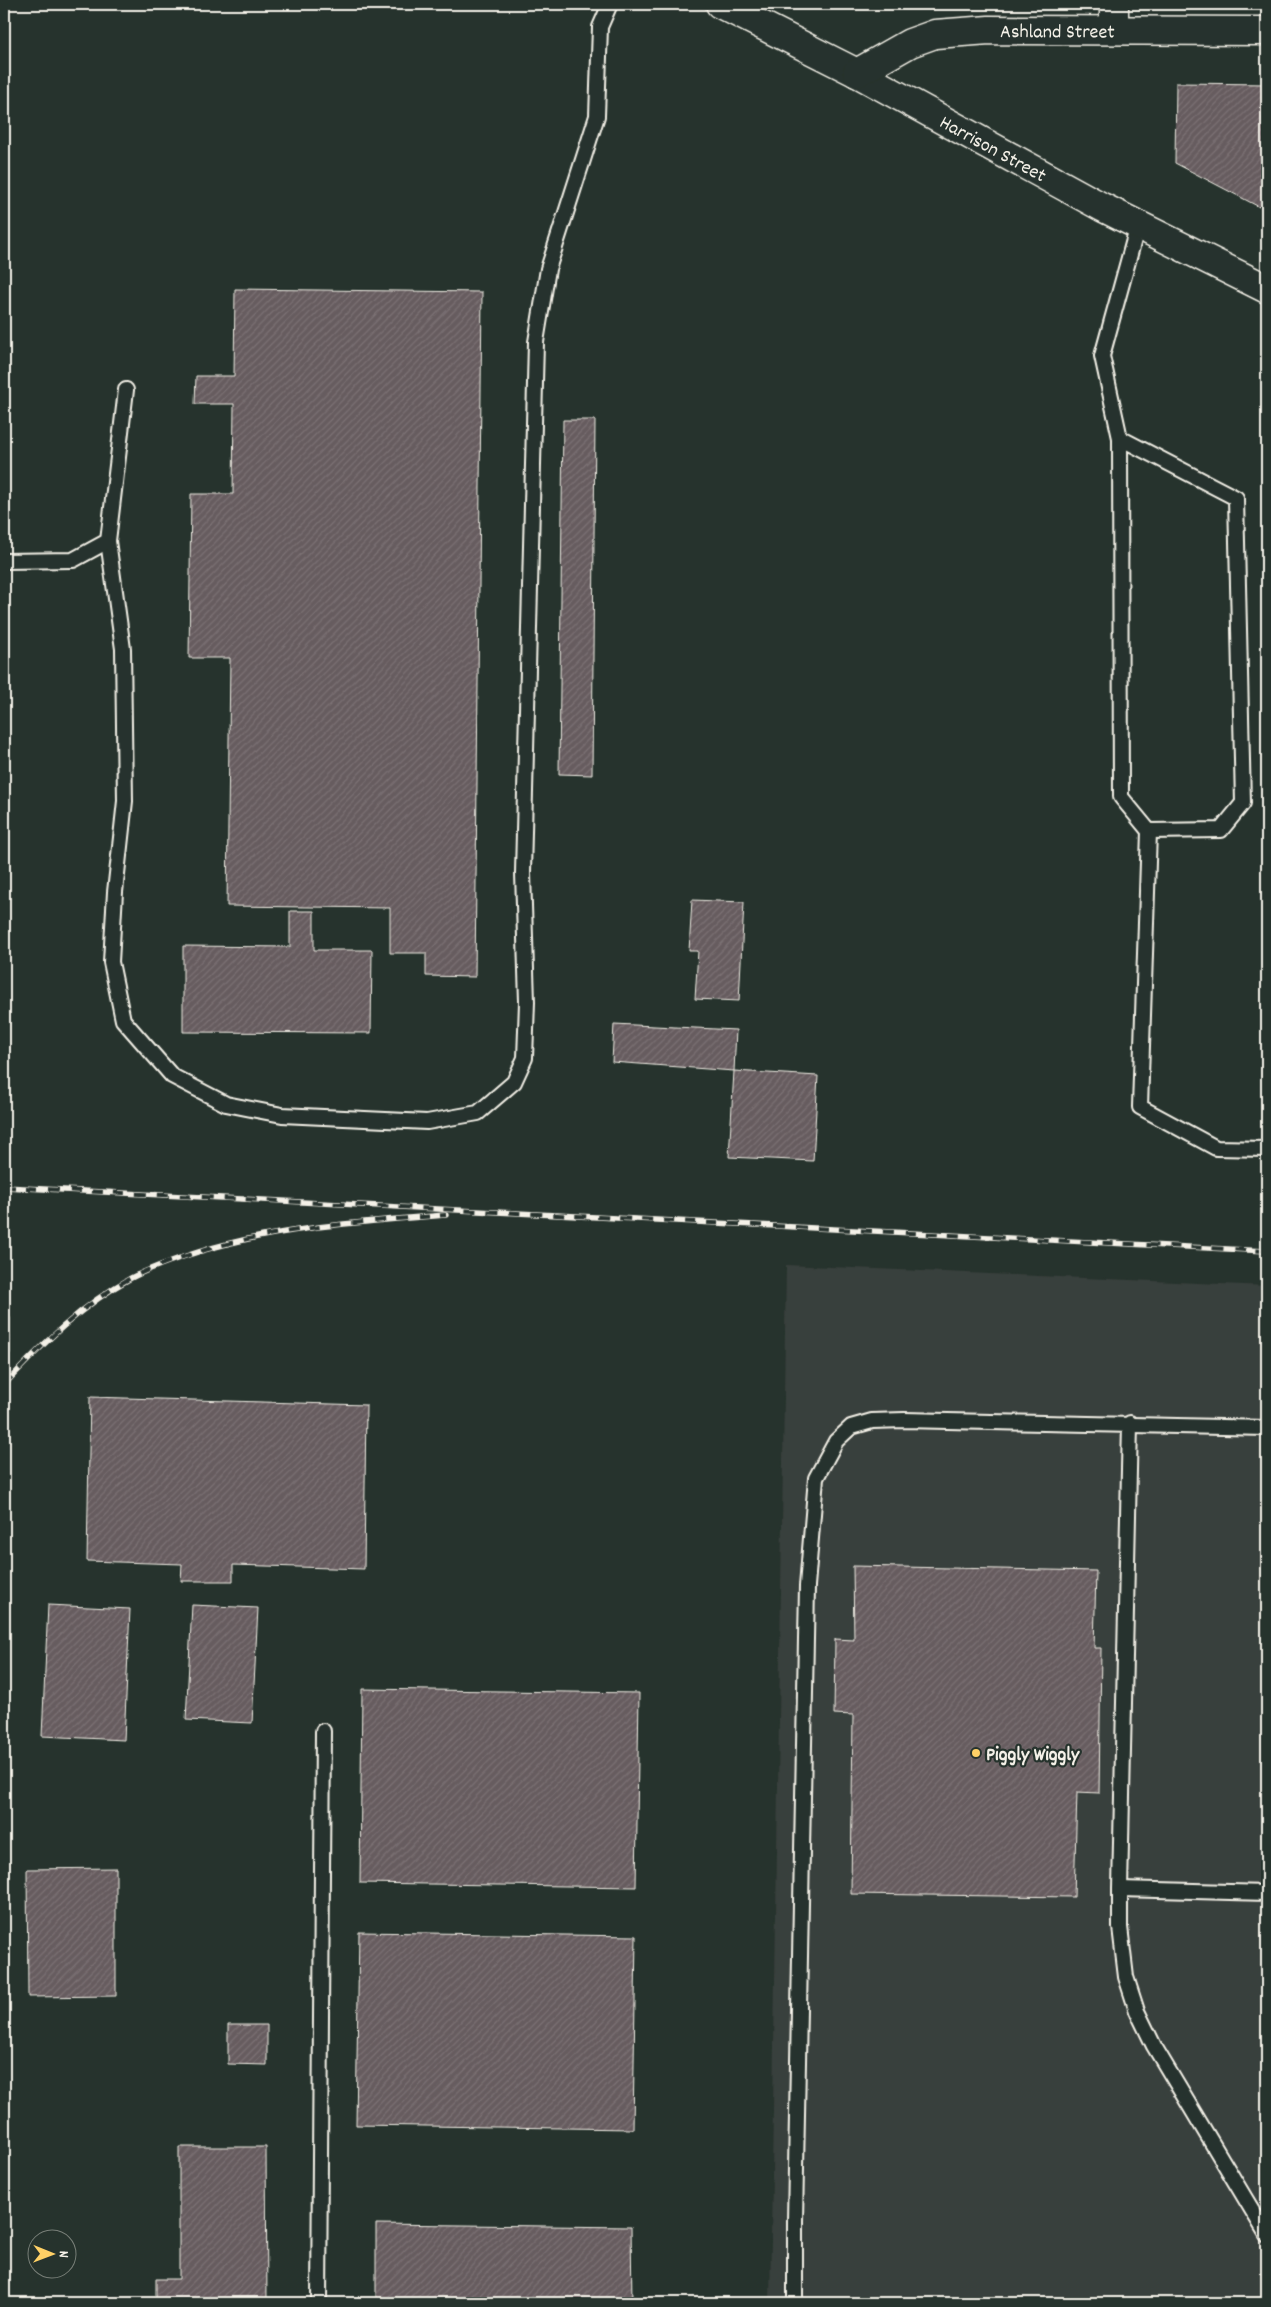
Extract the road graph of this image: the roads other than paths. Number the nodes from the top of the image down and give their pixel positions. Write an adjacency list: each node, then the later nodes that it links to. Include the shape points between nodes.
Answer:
1 (610, 4): 10 (lane, via 600,27 597,116 548,269 536,342 523,874 527,1002 524,1058 514,1082 478,1113 427,1122 282,1115 226,1104 172,1076 123,1020 111,962 125,801 123,649)
2 (720, 4): 5 (street, Harrison Street)
3 (1114, 16): 4 (street, Ashland Street); 5 (street, Ashland Street, via 935,34 910,43)
4 (1267, 31)
5 (856, 73): 6 (street, Harrison Street)
6 (1138, 225): 7 (street, Harrison Street); 9 (lane, via 1102,356)
7 (1267, 289)
8 (126, 390): 10 (lane)
9 (1120, 438): 12 (lane, via 1121,797); 12 (lane, via 1236,498 1243,803 1221,830)
10 (108, 541): 11 (lane, via 73,560)
11 (4, 561)
12 (1149, 831): 13 (lane, via 1140,1107 1216,1148)
13 (1267, 1149)
14 (1130, 1423): 15 (lane); 17 (lane); 21 (lane, via 872,1421 851,1427 836,1441 816,1478 807,1586)
15 (1267, 1428)
16 (323, 1730): 20 (lane)
17 (1120, 1889): 18 (lane); 19 (lane, via 1120,1927 1126,1977 1137,2012)
18 (1267, 1893)
19 (1267, 2236)
20 (319, 2303)
21 (795, 2303)

